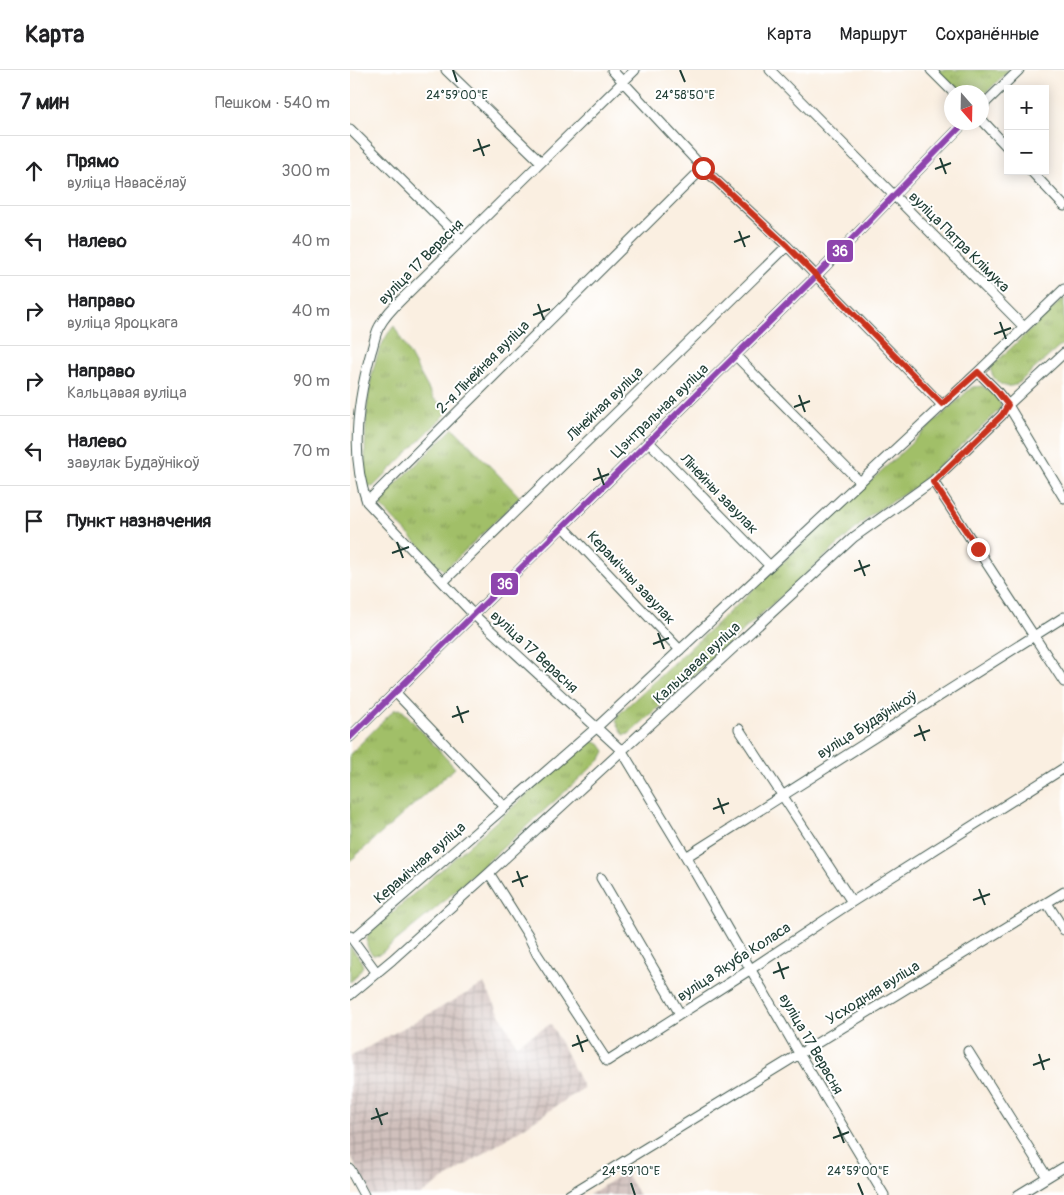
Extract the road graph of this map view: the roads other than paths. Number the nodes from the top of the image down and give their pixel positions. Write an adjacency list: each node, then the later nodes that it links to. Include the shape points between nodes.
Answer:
1 (446, 70): 14 (street)
2 (612, 70): 7 (street)
3 (635, 70): 7 (street, вуліца 17 Верасня)
4 (770, 70): 17 (street, вуліца Пятра Клімука)
5 (931, 70): 8 (street)
6 (1019, 70): 9 (street)
7 (624, 82): 14 (street, вуліца 17 Верасня); 15 (street)
8 (946, 85)
9 (989, 99)
10 (989, 128): 13 (street)
11 (350, 129): 19 (street)
12 (957, 130): 17 (street, Цэнтральная вуліца)
13 (1004, 144)
14 (541, 162): 19 (street, вуліца 17 Верасня)
15 (703, 168): 20 (street); 33 (street, 2-я Лінейная вуліца)
16 (1035, 175): 18 (street)
17 (895, 196): 21 (street, Цэнтральная вуліца); 23 (street, вуліца Пятра Клімука)
18 (1064, 206)
19 (462, 240): 33 (street, вуліца 17 Верасня, via 389,312 378,327 358,417 357,461)
20 (787, 246): 21 (street); 36 (street, Лінейная вуліца)
21 (816, 276): 25 (street, Цэнтральная вуліца); 27 (street)
22 (1064, 289): 23 (street, Керамічная вуліца)
23 (1024, 327): 26 (street, Керамічная вуліца)
24 (1064, 353): 28 (street, Кальцавая вуліца)
25 (736, 356): 29 (street, Цэнтральная вуліца); 30 (street)
26 (978, 372): 27 (street, Керамічная вуліца); 28 (street)
27 (942, 404): 30 (street, Керамічная вуліца)
28 (1008, 405): 31 (street, Кальцавая вуліца, via 1002,415); 32 (street)
29 (648, 441): 34 (street, Цэнтральная вуліца); 35 (street, Лінейны завулак)
30 (860, 482): 35 (street, Керамічная вуліца)
31 (933, 482): 39 (street); 46 (street, Кальцавая вуліца, via 854,537)
32 (1064, 498)
33 (367, 502): 36 (street, вуліца 17 Верасня)
34 (563, 526): 37 (street, Цэнтральная вуліца); 40 (street, Керамічны завулак)
35 (770, 566): 40 (street, Керамічная вуліца)
36 (443, 582): 37 (street, вуліца 17 Верасня)
37 (474, 614): 42 (street, Цэнтральная вуліца); 43 (street, вуліца 17 Верасня)
38 (1064, 617): 39 (street, вуліца Будаўнікоў)
39 (1034, 635): 41 (street); 48 (street, вуліца Будаўнікоў)
40 (680, 650): 43 (street, Керамічная вуліца)
41 (1064, 682)
42 (395, 692): 45 (street, Цэнтральная вуліца); 49 (street)
43 (596, 728): 46 (street, вуліца 17 Верасня); 49 (street, Керамічная вуліца)
44 (739, 728): 48 (street)
45 (350, 737)
46 (622, 751): 50 (street, вуліца 17 Верасня); 51 (street, Кальцавая вуліца)
47 (1064, 768): 54 (street, вуліца Якуба Коласа)
48 (782, 795): 50 (street, вуліца Будаўнікоў); 54 (street)
49 (505, 808): 57 (street, Керамічная вуліца)
50 (686, 857): 58 (street, вуліца 17 Верасня)
51 (489, 873): 59 (street, Кальцавая вуліца); 61 (street, вуліца Якуба Коласа, via 537,954 607,1060)
52 (601, 878): 61 (street)
53 (1064, 892): 55 (street, Усходняя вуліца)
54 (852, 902): 58 (street, вуліца Якуба Коласа)
55 (1047, 903): 56 (street); 63 (street, Усходняя вуліца)
56 (1064, 930)
57 (351, 938): 59 (street)
58 (751, 969): 61 (street, вуліца Якуба Коласа); 63 (street, вуліца 17 Верасня)
59 (376, 973): 60 (street, Кальцавая вуліца)
60 (350, 995)
61 (680, 1014)
62 (968, 1051): 66 (street)
63 (800, 1055): 68 (street, Усходняя вуліца); 69 (street, вуліца 17 Верасня)
64 (1064, 1167): 66 (street)
65 (350, 1169): 67 (street)
66 (1047, 1177): 70 (street)
67 (364, 1195)
68 (569, 1195)
69 (884, 1195)
70 (1018, 1195)

